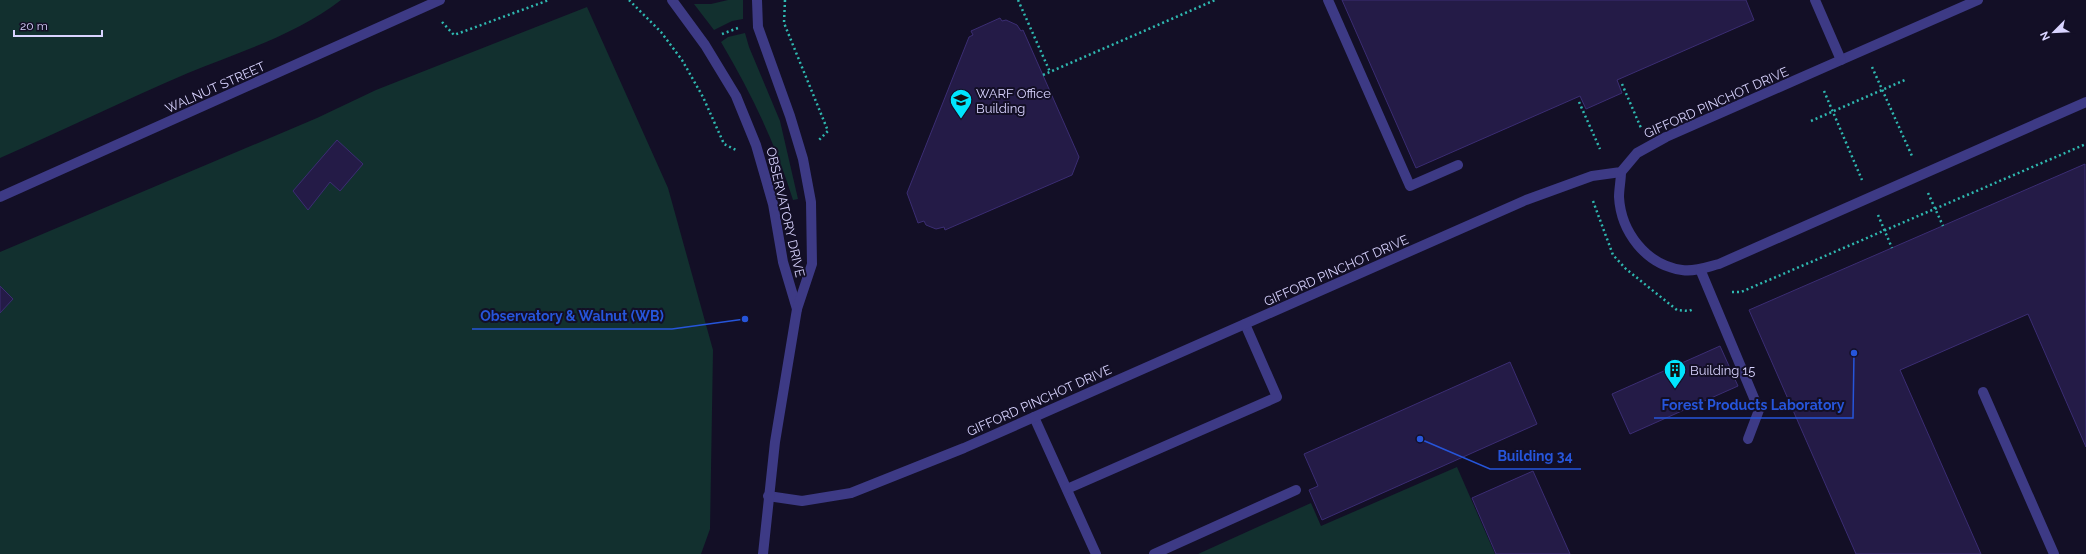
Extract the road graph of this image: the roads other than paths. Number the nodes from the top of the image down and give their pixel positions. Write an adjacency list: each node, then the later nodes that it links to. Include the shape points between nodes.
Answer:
1 (440, 0): 11 (street, WALNUT STREET)
2 (672, 0): 13 (street, OBSERVATORY DRIVE, via 705,45 736,96 756,145 773,204 783,262)
3 (757, 0): 13 (street, OBSERVATORY DRIVE, via 758,27 790,116 803,159 811,202 812,264)
4 (1328, 0): 9 (street, via 1410,186)
5 (1815, 0): 7 (street)
6 (1978, 0): 7 (street, GIFFORD PINCHOT DRIVE)
7 (1841, 60): 10 (street, GIFFORD PINCHOT DRIVE, via 1666,137 1637,153)
8 (2086, 102): 12 (street, via 1726,261)
9 (1458, 165)
10 (1621, 172): 12 (street, via 1619,197 1627,231 1641,250 1665,266 1684,270); 14 (street, GIFFORD PINCHOT DRIVE, via 1592,176 1553,189)
11 (0, 196)
12 (1700, 269): 17 (street, via 1759,410)
13 (797, 309): 20 (street, OBSERVATORY DRIVE)
14 (1245, 324): 16 (street, GIFFORD PINCHOT DRIVE); 18 (street, via 1277,396)
15 (1983, 392): 24 (street)
16 (1034, 417): 18 (street); 20 (street, GIFFORD PINCHOT DRIVE, via 852,493 802,501)
17 (1748, 439)
18 (1067, 489): 22 (street)
19 (1296, 490): 23 (street)
20 (768, 496): 21 (street, OBSERVATORY DRIVE)
21 (763, 554)
22 (1096, 554)
23 (1154, 554)
24 (2054, 554)

